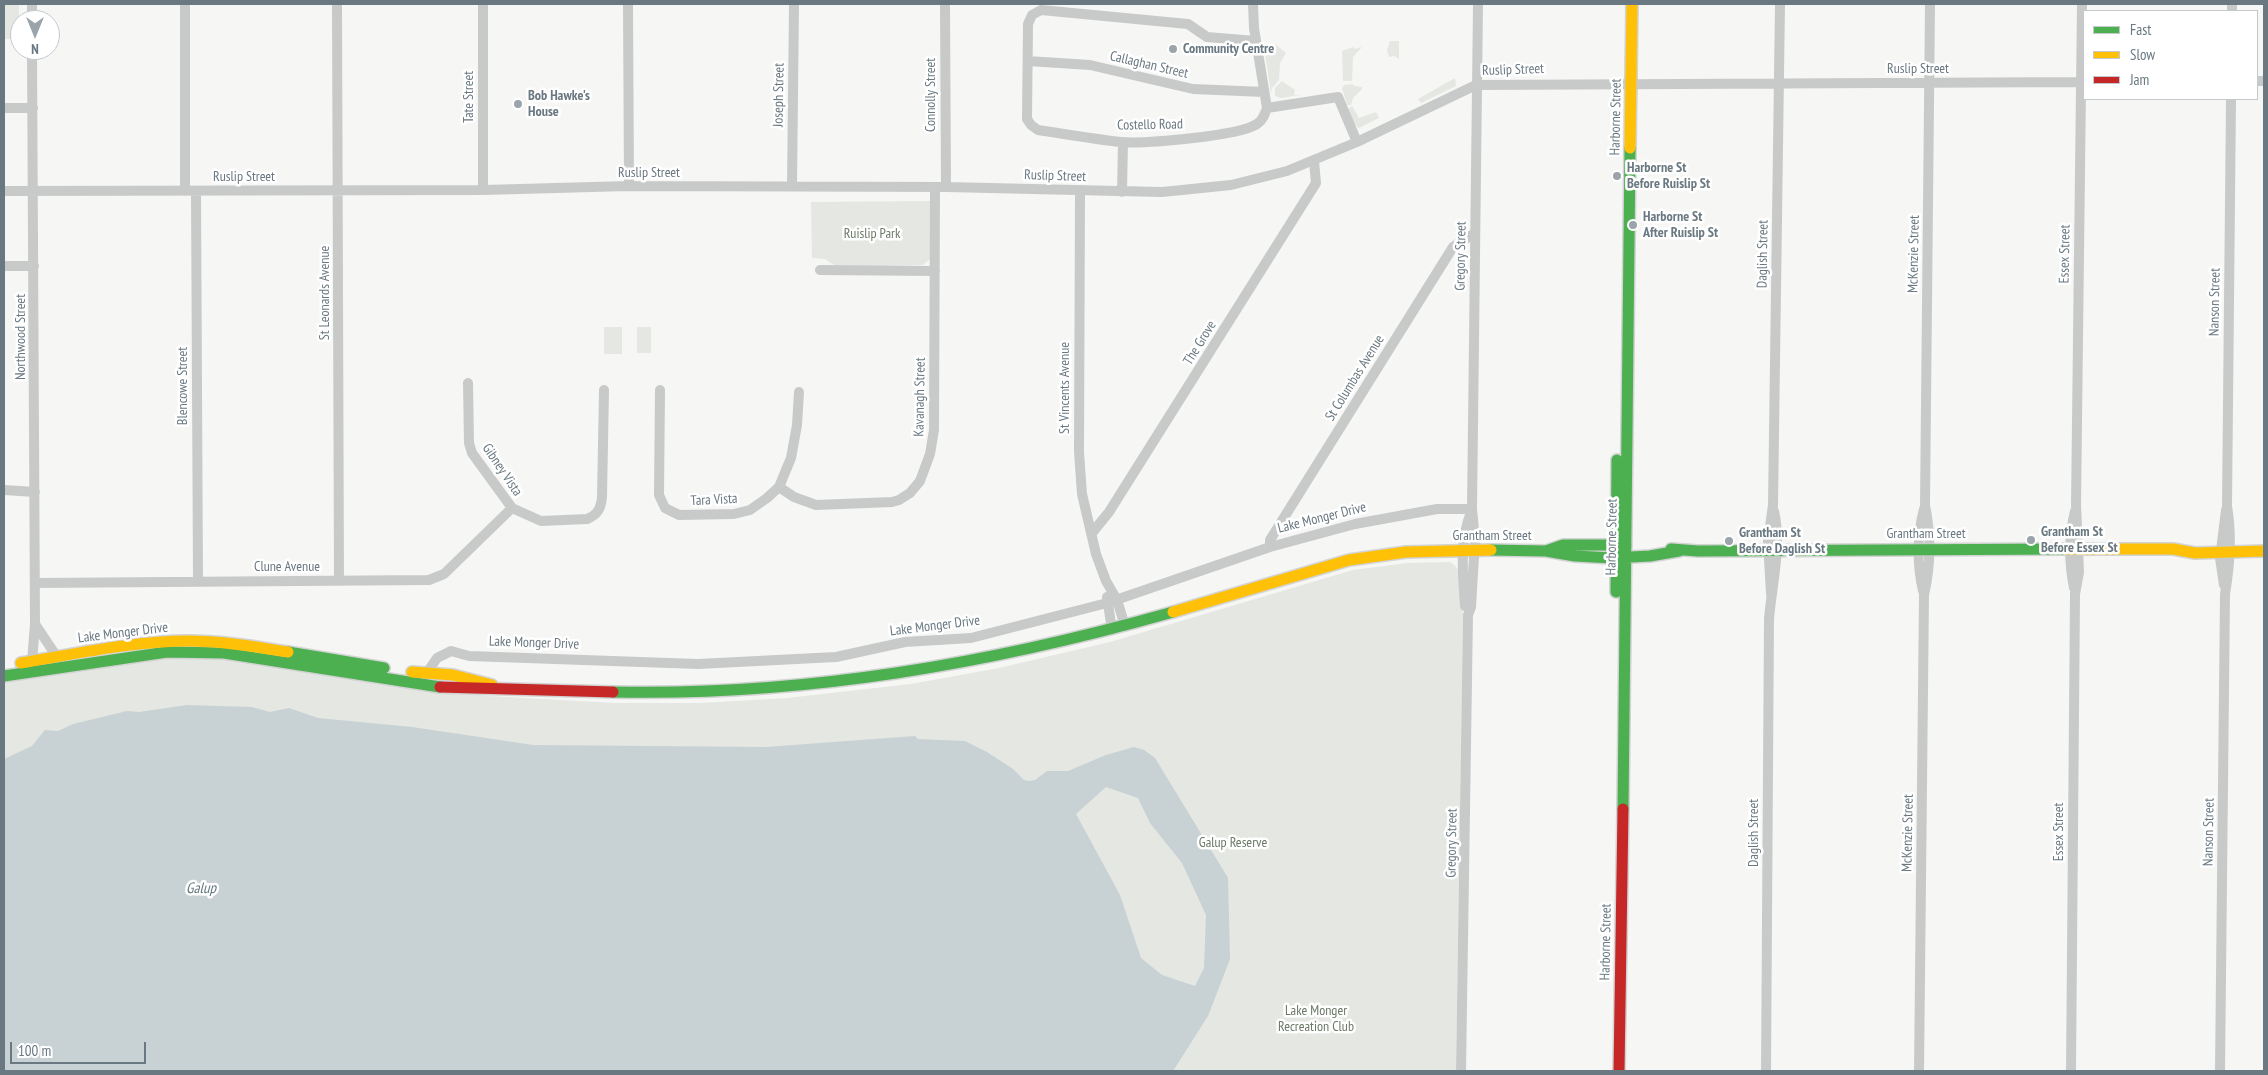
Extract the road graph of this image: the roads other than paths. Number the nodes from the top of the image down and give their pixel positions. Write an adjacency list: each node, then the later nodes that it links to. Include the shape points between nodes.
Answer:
1 (185, 4): 37 (street)
2 (337, 4): 35 (street, St Leonards Avenue)
3 (483, 4): 36 (street, Tate Street)
4 (628, 4): 30 (street)
5 (794, 4): 31 (street, Joseph Street)
6 (945, 4): 32 (street, Connolly Street)
7 (1254, 4): 14 (street)
8 (1478, 4): 21 (street, Gregory Street)
9 (1623, 4): 19 (main road, Harborne Street)
10 (1632, 4): 19 (main road, Harborne Street)
11 (1780, 4): 20 (street, Daglish Street)
12 (1930, 4): 17 (street, McKenzie Street)
13 (2082, 4): 18 (street, Essex Street)
14 (1256, 41): 16 (street, via 1207,37 1188,24 1040,10 1032,15 1028,24); 22 (street)
15 (32, 60): 25 (street, Northwood Street)
16 (1028, 61): 22 (street, Callaghan Street, via 1090,65 1193,89); 27 (street, Costello Road, via 1027,119 1031,125 1038,130)
17 (1930, 82): 18 (street, Ruslip Street); 20 (street, Ruslip Street); 59 (street, McKenzie Street, via 1925,506 1928,525)
18 (2083, 82): 60 (street, Essex Street)
19 (1627, 84): 20 (street, Ruslip Street); 21 (street, Ruslip Street); 62 (main road, Harborne Street)
20 (1778, 84): 61 (street, Daglish Street, via 1773,506 1777,525)
21 (1476, 85): 28 (street, Ruslip Street); 41 (street, Gregory Street)
22 (1264, 92): 26 (street)
23 (2231, 100): 58 (street, Nanson Street)
24 (4, 108): 25 (street)
25 (33, 108): 34 (street, Northwood Street)
26 (1267, 108): 27 (street, Costello Road, via 1258,124 1231,132); 28 (street, via 1338,97)
27 (1123, 142): 40 (street)
28 (1357, 142): 29 (street, Ruslip Street)
29 (1314, 161): 40 (street, Ruslip Street, via 1231,185 1162,192); 55 (street, The Grove, via 1316,183 1109,512)
30 (630, 186): 31 (street, Ruslip Street); 36 (street, Ruslip Street)
31 (792, 187): 32 (street, Ruslip Street)
32 (941, 187): 39 (street, Ruslip Street); 45 (street, Kavanagh Street)
33 (4, 190): 34 (street, Ruslip Street)
34 (34, 190): 37 (street, Ruslip Street); 43 (street, Northwood Street)
35 (338, 190): 36 (street, Ruslip Street); 38 (street, Ruslip Street); 67 (street, St Leonards Avenue)
36 (483, 190)
37 (185, 191): 38 (street, Ruslip Street)
38 (196, 191): 66 (street, Blencowe Street)
39 (1080, 191): 40 (street, Ruslip Street); 55 (street, St Vincents Avenue, via 1079,452 1082,494)
40 (1122, 192)
41 (1475, 233): 54 (street, Gregory Street); 57 (street, St Columbas Avenue, via 1453,248 1270,540)
42 (4, 266): 43 (street)
43 (34, 266): 52 (street, Northwood Street)
44 (820, 270): 45 (street)
45 (935, 271): 50 (street, Kavanagh Street, via 934,430 930,454 914,489 892,502 826,506 800,501)
46 (468, 383): 53 (street, Gibney Vista, via 472,453)
47 (604, 390): 53 (street, Gibney Vista, via 602,497 597,513 578,521 541,521)
48 (660, 390): 50 (street, Tara Vista, via 659,495 667,511 679,515 740,513 754,507)
49 (799, 392): 50 (street, via 795,441)
50 (779, 487)
51 (4, 490): 52 (street)
52 (35, 492): 68 (street, Northwood Street)
53 (512, 508): 67 (street, Clune Avenue, via 438,578)
54 (1472, 509): 57 (street, Lake Monger Drive, via 1437,509 1355,524); 65 (street, Gregory Street, via 1474,528)
55 (1092, 533): 69 (street, St Vincents Avenue)
56 (2264, 545): 58 (main road, Grantham Street)
57 (1270, 547): 69 (street, Lake Monger Drive)
58 (2225, 548): 60 (main road, Grantham Street, via 2195,553 2173,549); 63 (main road, Grantham Street); 84 (street, Nanson Street)
59 (1924, 549): 60 (main road, Grantham Street); 61 (main road, Grantham Street); 82 (street, McKenzie Street, via 1929,574 1924,594)
60 (2075, 549): 83 (street, Essex Street, via 2079,572 2075,594)
61 (1772, 550): 62 (main road, Grantham Street, via 1679,551 1659,556); 81 (street, Daglish Street)
62 (1622, 551): 65 (main road, Grantham Street, via 1563,556 1546,551); 79 (main road, Harborne Street); 80 (main road, Harborne Street)
63 (2264, 551)
64 (1438, 552): 65 (main road, Grantham Street); 71 (main road, Lake Monger Drive, via 1386,554 1340,562)
65 (1468, 552): 78 (street, Gregory Street, via 1471,607 1468,615)
66 (198, 581): 67 (street, Clune Avenue); 68 (street, Clune Avenue)
67 (339, 581)
68 (34, 583): 70 (street, Northwood Street)
69 (1112, 601): 71 (street, St Vincents Avenue); 72 (street, St Vincents Avenue); 77 (street, Lake Monger Drive, via 971,638 905,642 836,657 698,664 470,656 451,650 437,658)
70 (35, 624): 73 (street); 74 (street, Northwood Street)
71 (1125, 626): 72 (main road, Lake Monger Drive)
72 (1112, 630): 77 (main road, Lake Monger Drive, via 942,667 852,682 770,689 635,694 498,687 477,690)
73 (57, 657): 74 (main road, Lake Monger Drive); 77 (main road, Lake Monger Drive, via 126,646 188,641 229,643)
74 (32, 662): 75 (main road, Lake Monger Drive)
75 (4, 666)
76 (4, 676): 77 (main road, Lake Monger Drive, via 167,652 224,653)
77 (423, 678)
78 (1461, 1071)
79 (1610, 1071)
80 (1619, 1071)
81 (1766, 1071)
82 (1919, 1071)
83 (2071, 1071)
84 (2220, 1071)

